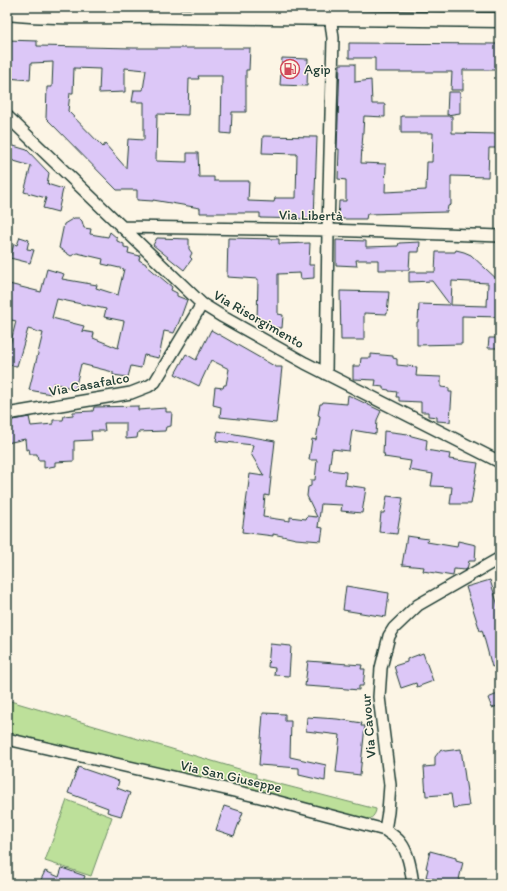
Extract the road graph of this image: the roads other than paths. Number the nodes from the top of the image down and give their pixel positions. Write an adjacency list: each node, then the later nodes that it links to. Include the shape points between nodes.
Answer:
1 (177, 11): 2 (street); 3 (street, via 101,17)
2 (330, 13): 4 (street); 7 (street, via 333,38)
3 (7, 14)
4 (500, 20)
5 (7, 116): 6 (street, Via Risorgimento)
6 (122, 227): 7 (street, Via Libertà); 9 (street, Via Risorgimento)
7 (328, 230): 8 (street, Via Libertà); 10 (street)
8 (500, 236)
9 (202, 304): 10 (street, Via Risorgimento); 11 (street, Via Casafalco, via 155,382 149,386 131,393)
10 (326, 374): 12 (street, Via Risorgimento)
11 (7, 414)
12 (500, 462)
13 (500, 558): 15 (street, Via Cavour, via 418,605 389,636 381,668 379,697 390,784)
14 (7, 739): 15 (street, Via San Giuseppe, via 260,797)
15 (385, 830): 16 (street, Via San Giuseppe, via 401,842)
16 (413, 884)

